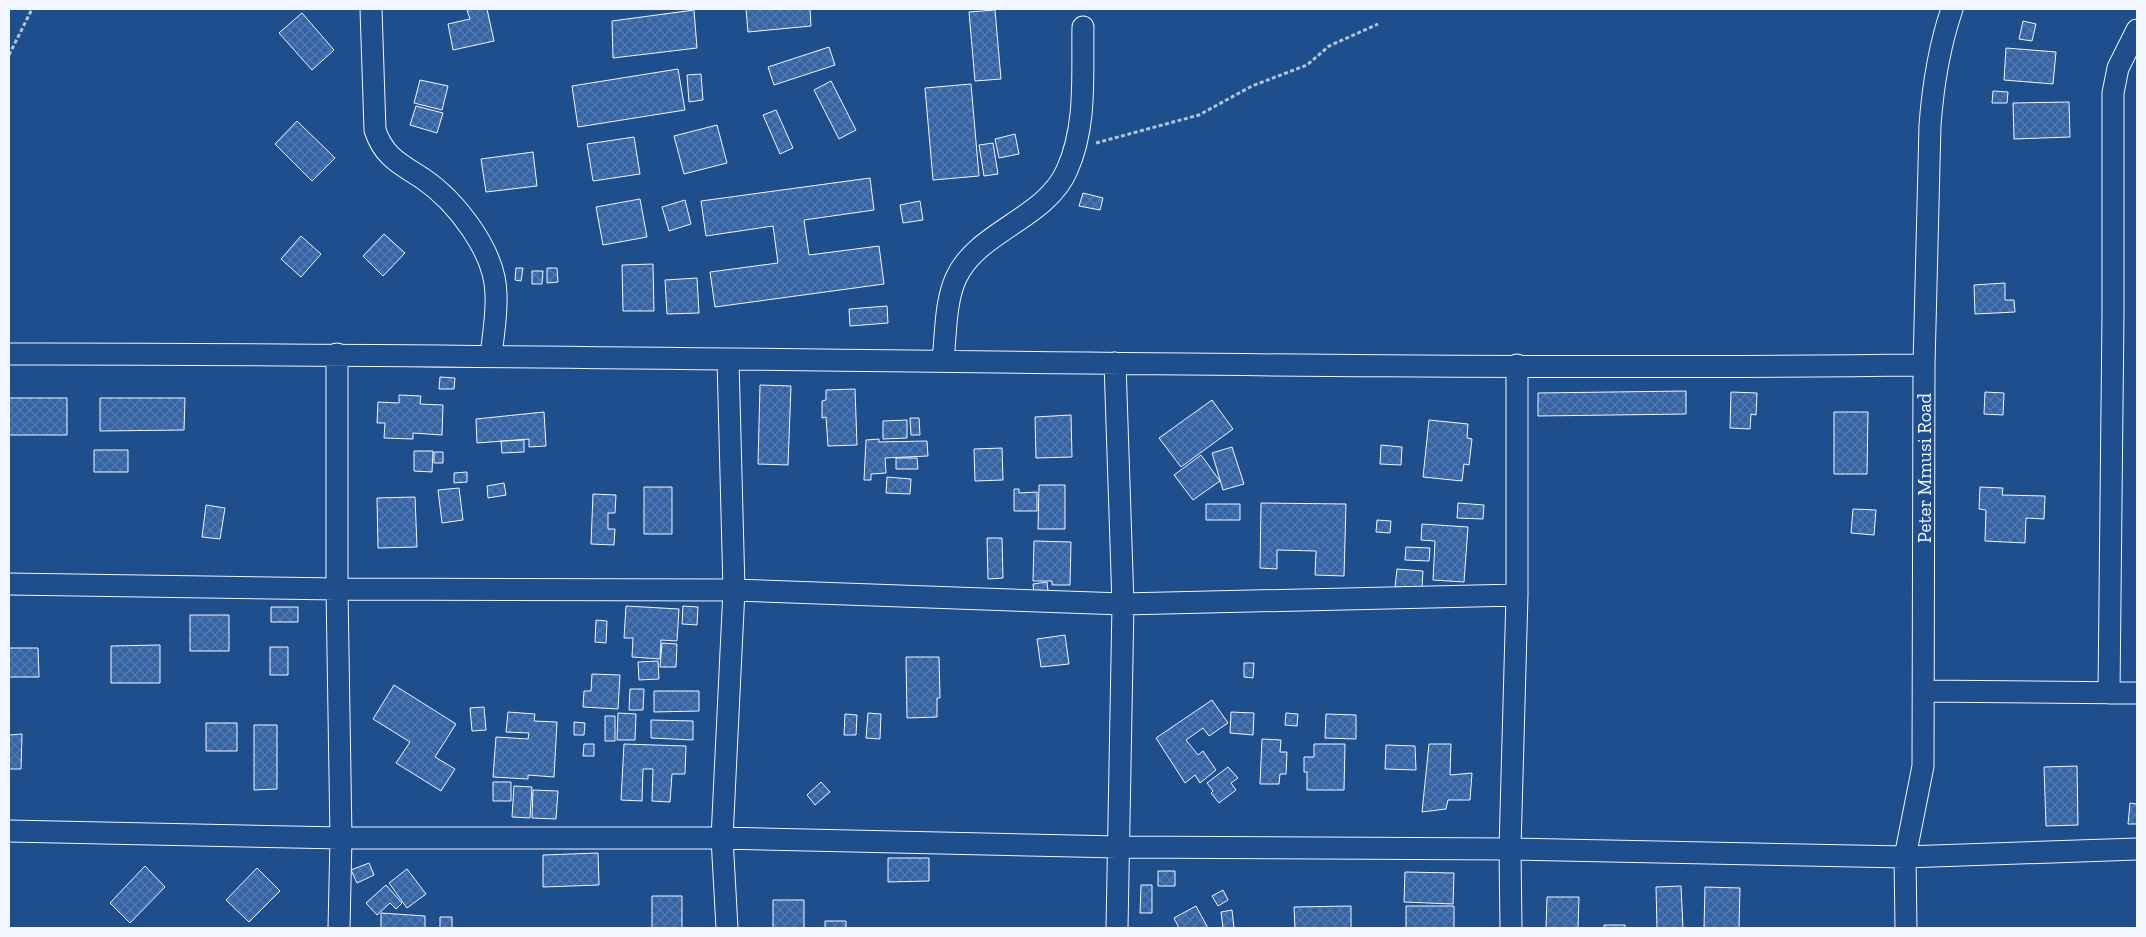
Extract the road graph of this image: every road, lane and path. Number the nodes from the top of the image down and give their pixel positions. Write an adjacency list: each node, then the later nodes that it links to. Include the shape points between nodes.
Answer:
1 (32, 9): 7 (path)
2 (371, 9): 11 (street, via 378,140 394,161 438,190 473,230 490,264 496,294)
3 (1952, 9): 16 (street, Peter Mmusi Road, via 1941,41 1930,116)
4 (1378, 24): 8 (path, via 1329,46 1307,65 1252,86 1199,115)
5 (1083, 27): 8 (street, via 1080,127)
6 (2137, 30): 23 (street, via 2118,68 2113,93)
7 (9, 55)
8 (1074, 149): 13 (street, via 1067,171 1053,193 982,247 966,261 956,277)
9 (9, 354): 10 (street)
10 (337, 354): 11 (street); 18 (street)
11 (491, 356): 12 (street)
12 (728, 360): 13 (street); 19 (street)
13 (944, 360): 14 (street)
14 (1115, 363): 15 (street); 21 (street)
15 (1518, 365): 16 (street); 20 (street)
16 (1924, 365): 22 (street, Peter Mmusi Road)
17 (9, 584): 18 (street)
18 (337, 589): 19 (street); 26 (street)
19 (734, 590): 21 (street); 27 (street)
20 (1517, 595): 21 (street); 29 (street)
21 (1123, 604): 28 (street)
22 (1924, 691): 23 (street); 31 (street, Peter Mmusi Road, via 1923,766)
23 (2109, 692): 24 (street)
24 (2137, 693)
25 (9, 831): 26 (street)
26 (341, 838): 27 (street); 32 (street)
27 (722, 838): 28 (street); 33 (street)
28 (1118, 846): 29 (street); 34 (street)
29 (1510, 849): 31 (street); 35 (street)
30 (2137, 849): 31 (street)
31 (1905, 857): 36 (street, Peter Mmusi Road)
32 (339, 928)
33 (727, 928)
34 (1117, 928)
35 (1510, 928)
36 (1906, 928)

